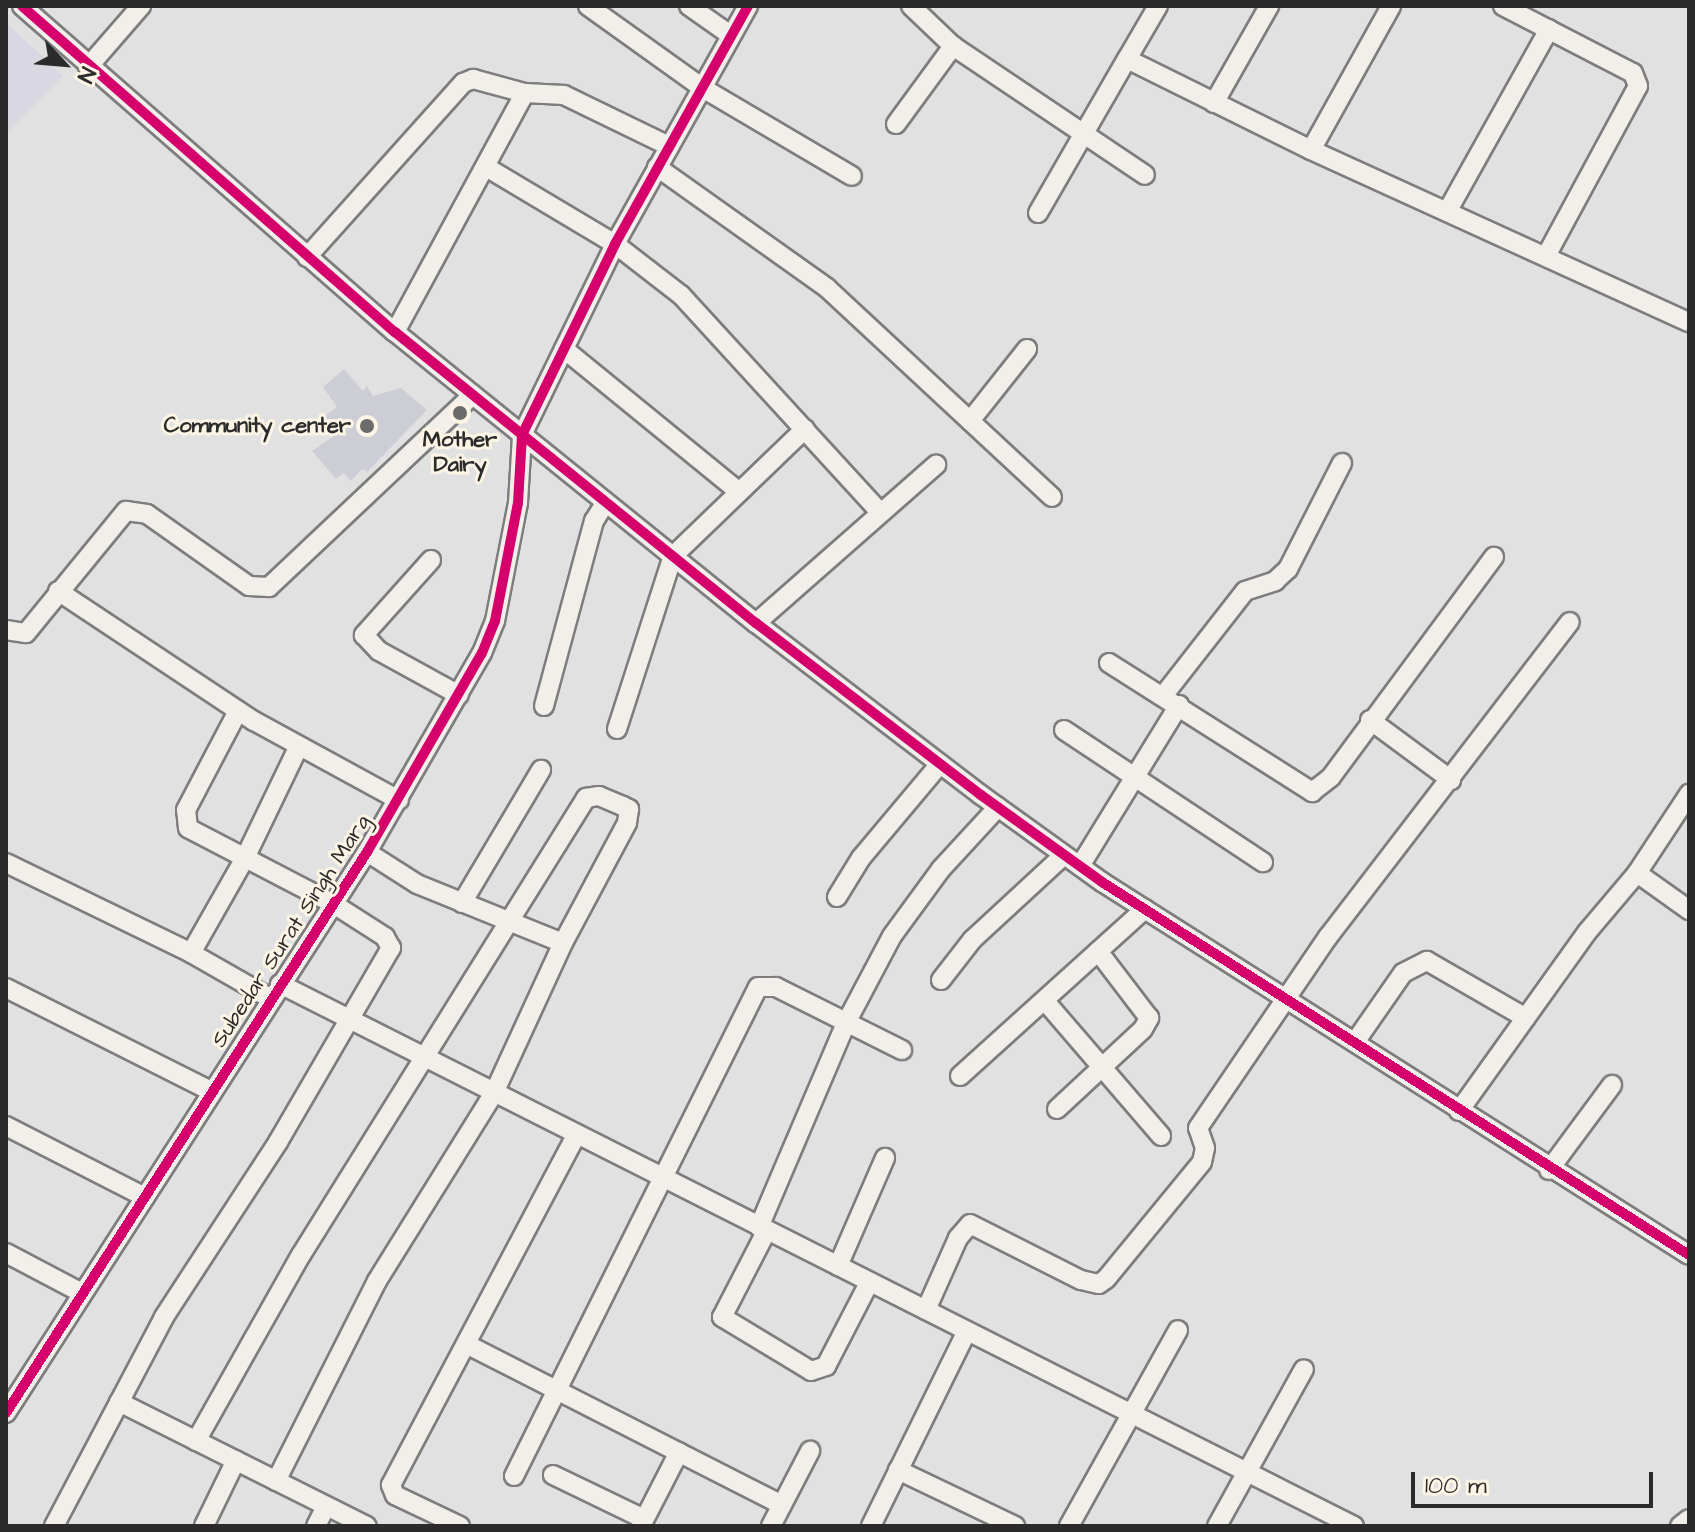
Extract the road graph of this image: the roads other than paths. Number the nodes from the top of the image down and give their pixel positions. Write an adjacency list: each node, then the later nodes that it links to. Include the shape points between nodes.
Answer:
1 (22, 6): 15 (street)
2 (141, 6): 15 (street)
3 (588, 6): 16 (street)
4 (689, 6): 12 (street)
5 (748, 6): 12 (street)
6 (911, 6): 13 (street)
7 (1158, 6): 14 (street)
8 (1269, 6): 18 (street)
9 (1391, 6): 22 (street)
10 (1503, 6): 11 (street)
11 (1549, 29): 27 (street); 30 (street, via 1633,73 1638,86)
12 (729, 34): 16 (street)
13 (953, 46): 19 (street); 20 (street)
14 (1127, 59): 18 (street); 20 (street)
15 (88, 67): 31 (street)
16 (701, 87): 21 (street); 26 (street)
17 (525, 93): 21 (street, via 564,95); 23 (street); 31 (street, via 473,79 463,83)
18 (1214, 103): 22 (street)
19 (896, 124)
20 (1082, 137): 25 (street); 28 (street)
21 (669, 146): 24 (street)
22 (1311, 150): 27 (street)
23 (486, 167): 29 (street); 33 (street)
24 (657, 167): 29 (street); 37 (street, via 827,288)
25 (1145, 175)
26 (852, 176)
27 (1448, 210): 30 (street)
28 (1038, 213)
29 (615, 244): 34 (street); 38 (street, via 681,295)
30 (1547, 254): 32 (street)
31 (307, 257): 33 (street)
32 (1689, 322)
33 (395, 332): 36 (street)
34 (564, 349): 39 (street); 42 (street)
35 (1027, 349): 37 (street)
36 (473, 395): 39 (street); 49 (street, via 269,587 249,586 137,510 118,517)
37 (970, 421): 43 (street)
38 (805, 429): 42 (street); 45 (street)
39 (522, 435): 44 (street); 54 (street, Subedar Surat Singh Marg, via 518,503 495,621)
40 (1342, 463): 55 (street, via 1288,569 1275,581 1245,591)
41 (936, 465): 45 (street)
42 (738, 491): 46 (street)
43 (1052, 497)
44 (606, 502): 46 (street); 56 (street, via 594,521)
45 (880, 512): 51 (street)
46 (673, 556): 51 (street); 59 (street)
47 (1494, 557): 58 (street)
48 (431, 560): 54 (street, via 364,635 379,651)
49 (58, 591): 52 (street, via 26,633); 57 (street)
50 (1570, 622): 65 (street)
51 (756, 623): 62 (street)
52 (6, 630)
53 (1109, 663): 55 (street)
54 (459, 695): 67 (street, Subedar Surat Singh Marg)
55 (1171, 701): 58 (street, via 1312,792 1331,777); 64 (street)
56 (544, 706)
57 (238, 711): 61 (street); 71 (street, via 184,820 194,833)
58 (1370, 720): 65 (street)
59 (617, 729)
60 (1064, 730): 64 (street)
61 (299, 746): 67 (street); 71 (street)
62 (940, 764): 68 (street); 76 (street, via 861,858)
63 (541, 770): 78 (street)
64 (1132, 779): 72 (street); 74 (street)
65 (1451, 780): 88 (street)
66 (1689, 794): 75 (street)
67 (399, 800): 69 (street, Subedar Surat Singh Marg)
68 (998, 807): 70 (street); 92 (street, via 941,869 892,936)
69 (367, 852): 77 (street, Subedar Surat Singh Marg); 78 (street, via 417,884)
70 (1064, 855): 74 (street); 85 (street, via 972,940)
71 (245, 858): 77 (street); 84 (street)
72 (1263, 862)
73 (6, 863): 84 (street)
74 (1080, 866): 79 (street)
75 (1637, 873): 80 (street); 90 (street)
76 (837, 897)
77 (332, 903): 87 (street, Subedar Surat Singh Marg); 91 (street, via 391,944)
78 (462, 903): 81 (street)
79 (1145, 909): 83 (street); 88 (street)
80 (1689, 910)
81 (506, 922): 82 (street); 82 (street, via 586,798 599,796 629,809 630,815); 95 (street)
82 (563, 943): 100 (street)
83 (1098, 951): 89 (street); 96 (street, via 1149,1018)
84 (191, 953): 87 (street)
85 (941, 980)
86 (6, 988): 99 (street)
87 (275, 991): 91 (street); 99 (street, Subedar Surat Singh Marg)
88 (1286, 998): 93 (street); 116 (street, via 1198,1128 1205,1148 1202,1162 1106,1279 1099,1284 1081,1280 970,1224 958,1238)
89 (1045, 1001): 96 (street); 97 (street)
90 (1526, 1018): 93 (street, via 1427,961 1403,973); 102 (street)
91 (352, 1021): 95 (street); 123 (street, via 164,1317)
92 (847, 1021): 94 (street); 108 (street, via 776,987 758,987); 110 (street)
93 (1355, 1042): 102 (street)
94 (902, 1050)
95 (423, 1057): 100 (street); 126 (street, via 301,1255)
96 (1100, 1069): 101 (street); 105 (street)
97 (960, 1076)
98 (1612, 1085): 107 (street)
99 (211, 1091): 109 (street, Subedar Surat Singh Marg)
100 (494, 1093): 104 (street); 134 (street, via 377,1281)
101 (1057, 1109)
102 (1459, 1111): 107 (street)
103 (6, 1126): 109 (street)
104 (576, 1135): 108 (street); 119 (street)
105 (1161, 1136)
106 (885, 1158): 113 (street)
107 (1549, 1170): 112 (street)
108 (662, 1178): 110 (street); 121 (street)
109 (145, 1197): 115 (street, Subedar Surat Singh Marg)
110 (763, 1228): 113 (street); 114 (street, via 722,1317 811,1371 826,1366)
111 (6, 1253): 115 (street)
112 (1689, 1255)
113 (838, 1266): 114 (street)
114 (869, 1283): 116 (street)
115 (82, 1293): 122 (street, Subedar Surat Singh Marg)
116 (926, 1310): 118 (street)
117 (1178, 1330): 124 (street)
118 (967, 1331): 124 (street); 130 (street)
119 (468, 1345): 121 (street); 138 (street, via 391,1485 395,1495)
120 (1304, 1369): 131 (street)
121 (557, 1389): 128 (street); 133 (street)
122 (12, 1390): 125 (street, Subedar Surat Singh Marg)
123 (119, 1402): 126 (street); 140 (street)
124 (1128, 1412): 131 (street); 148 (street)
125 (6, 1413)
126 (196, 1441): 129 (street)
127 (810, 1451): 135 (street)
128 (679, 1452): 135 (street); 139 (street)
129 (236, 1460): 134 (street); 141 (street)
130 (898, 1470): 146 (street); 147 (street)
131 (1248, 1472): 149 (street); 150 (street)
132 (553, 1475): 139 (street)
133 (514, 1476)
134 (276, 1481): 136 (street)
135 (782, 1505): 145 (street)
136 (326, 1506): 142 (street); 143 (street)
137 (1689, 1519): 151 (street)
138 (431, 1520): 144 (street)
139 (642, 1523)
140 (54, 1526)
141 (204, 1526)
142 (316, 1526)
143 (367, 1526)
144 (460, 1526)
145 (771, 1526)
146 (871, 1526)
147 (1015, 1526)
148 (1069, 1526)
149 (1217, 1526)
150 (1354, 1526)
151 (1680, 1526)

